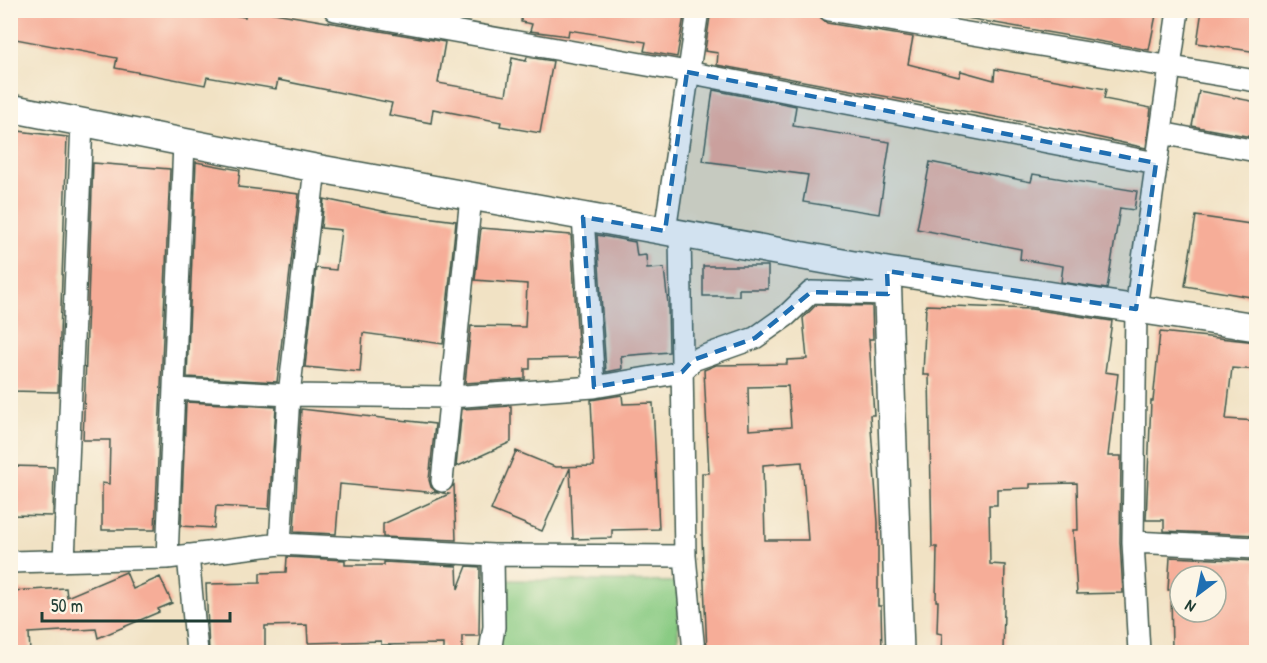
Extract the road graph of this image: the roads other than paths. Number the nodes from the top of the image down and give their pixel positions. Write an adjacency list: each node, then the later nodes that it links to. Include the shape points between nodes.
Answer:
1 (335, 10): 6 (street)
2 (698, 10): 6 (street)
3 (829, 10): 5 (street)
4 (1178, 10): 5 (street)
5 (1170, 66): 7 (street); 10 (street)
6 (687, 72): 13 (street); 17 (street)
7 (1257, 81)
8 (10, 108): 9 (street)
9 (82, 122): 11 (street); 33 (street)
10 (1161, 133): 12 (street); 13 (street)
11 (184, 143): 14 (street); 23 (street)
12 (1257, 151)
13 (1156, 163): 19 (street)
14 (315, 168): 15 (street); 24 (street)
15 (471, 197): 16 (street); 25 (street)
16 (583, 217): 17 (street); 22 (street)
17 (672, 233): 18 (street); 21 (street)
18 (887, 283): 19 (street); 21 (street, via 811,292 755,338 693,360); 38 (street)
19 (1136, 309): 20 (street); 27 (street)
20 (1257, 327)
21 (682, 372): 22 (street); 32 (street)
22 (594, 387): 25 (street)
23 (175, 389): 24 (street); 31 (street)
24 (289, 395): 25 (street); 28 (street)
25 (450, 397): 26 (street)
26 (442, 481)
27 (1133, 542): 29 (street); 39 (street)
28 (280, 544): 30 (street); 31 (street)
29 (1257, 549)
30 (493, 555): 32 (street); 36 (street, via 494,627)
31 (178, 556): 33 (street); 35 (street)
32 (685, 556): 37 (street)
33 (64, 561): 34 (street)
34 (10, 562)
35 (197, 652)
36 (490, 652)
37 (694, 652)
38 (900, 652)
39 (1139, 652)

